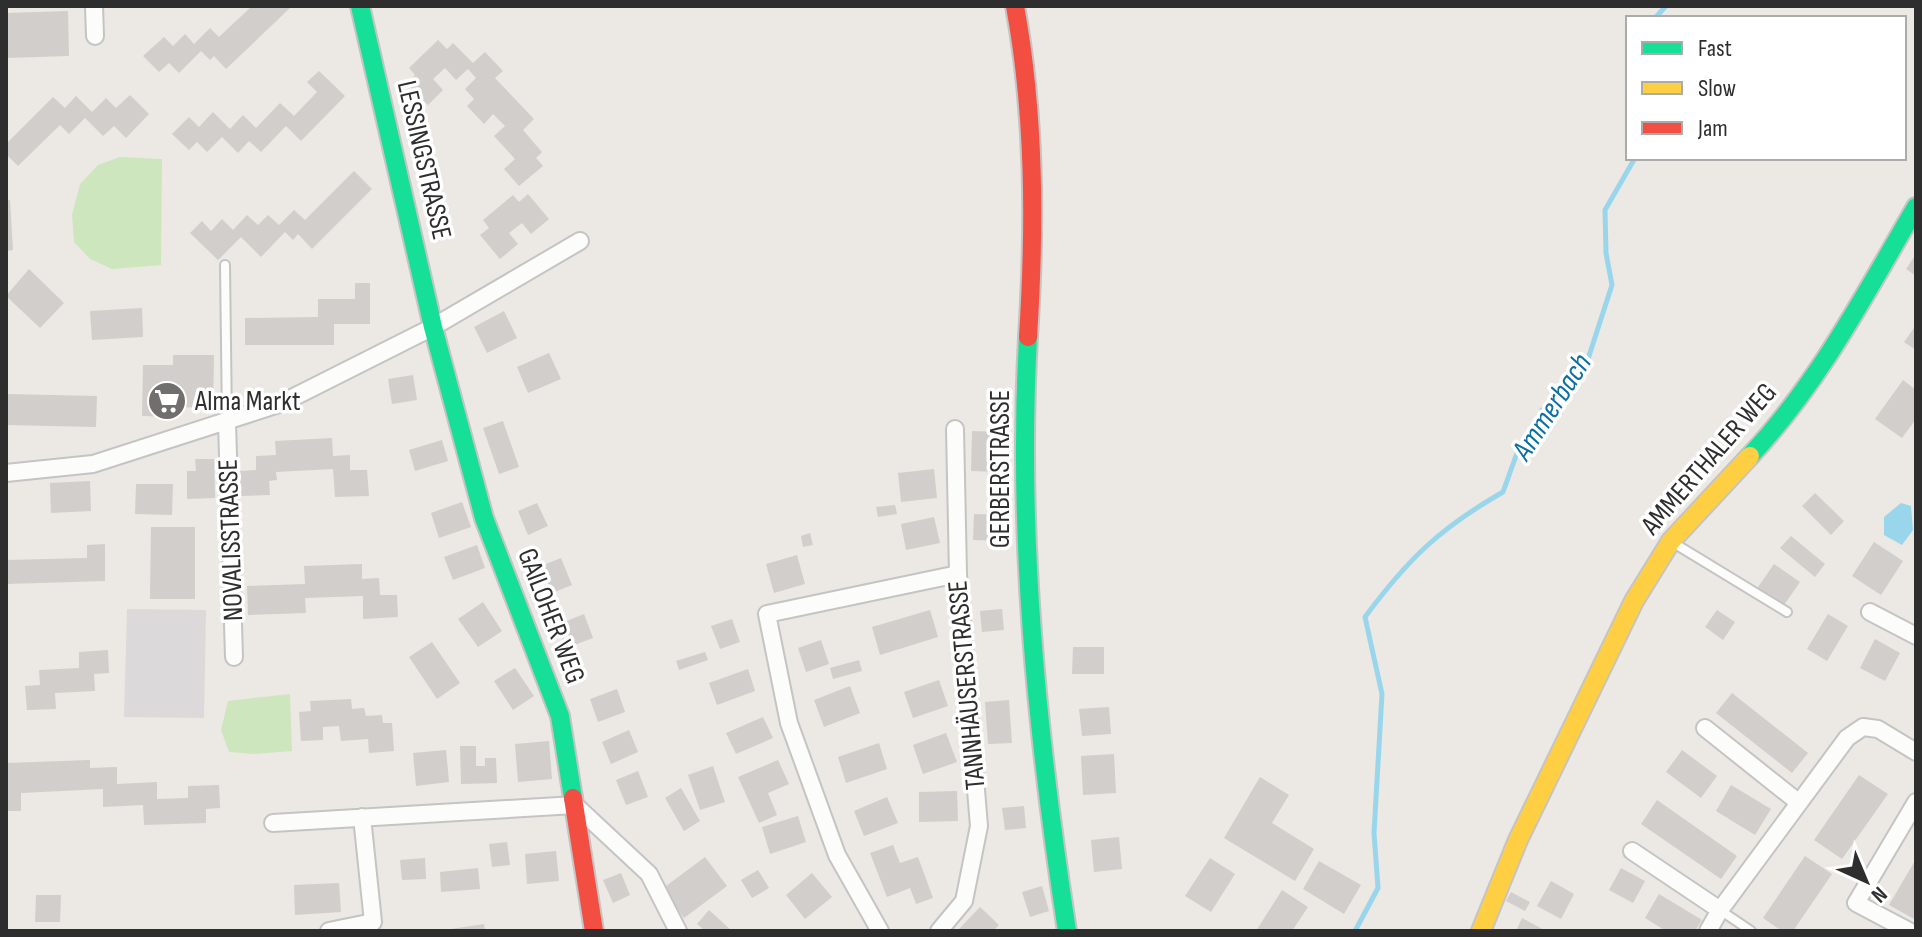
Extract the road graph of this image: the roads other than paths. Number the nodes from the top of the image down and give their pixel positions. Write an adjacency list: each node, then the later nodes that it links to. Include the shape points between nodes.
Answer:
1 (94, 6): 4 (street)
2 (360, 6): 8 (street, LESSINGSTRASSE)
3 (1015, 6): 33 (street, GERBERSTRASSE, via 1025,60 1034,241 1025,469 1028,587 1048,808)
4 (95, 36)
5 (1916, 207): 12 (street, AMMERTHALER WEG, via 1822,368 1780,424)
6 (580, 241): 8 (street)
7 (225, 265): 9 (lane)
8 (433, 327): 9 (street, via 282,403); 22 (street, GAILOHER WEG, via 484,518 560,716)
9 (227, 422): 11 (street, via 93,464); 17 (street, NOVALISSTRASSE)
10 (955, 429): 13 (street, TANNHÄUSERSTRASSE)
11 (6, 473)
12 (1671, 541): 14 (lane); 34 (street, AMMERTHALER WEG, via 1634,601 1518,840)
13 (958, 574): 31 (street, via 767,614 795,738 837,855); 32 (street, TANNHÄUSERSTRASSE, via 979,826 964,901)
14 (1787, 612)
15 (1870, 612): 16 (street)
16 (1916, 636)
17 (234, 657)
18 (1705, 728): 20 (street)
19 (1916, 752): 20 (street, via 1878,729 1863,727 1847,738)
20 (1798, 802): 26 (street)
21 (1916, 802): 27 (street, via 1856,903)
22 (575, 805): 23 (street); 29 (street, GAILOHER WEG); 30 (street, via 649,874)
23 (362, 817): 24 (street); 28 (street, via 373,922)
24 (273, 823)
25 (1632, 851): 26 (street)
26 (1720, 910): 35 (street); 36 (lane)
27 (1907, 930)
28 (329, 931)
29 (594, 931)
30 (678, 931)
31 (880, 931)
32 (939, 931)
33 (1067, 931)
34 (1481, 931)
35 (1708, 931)
36 (1751, 931)

